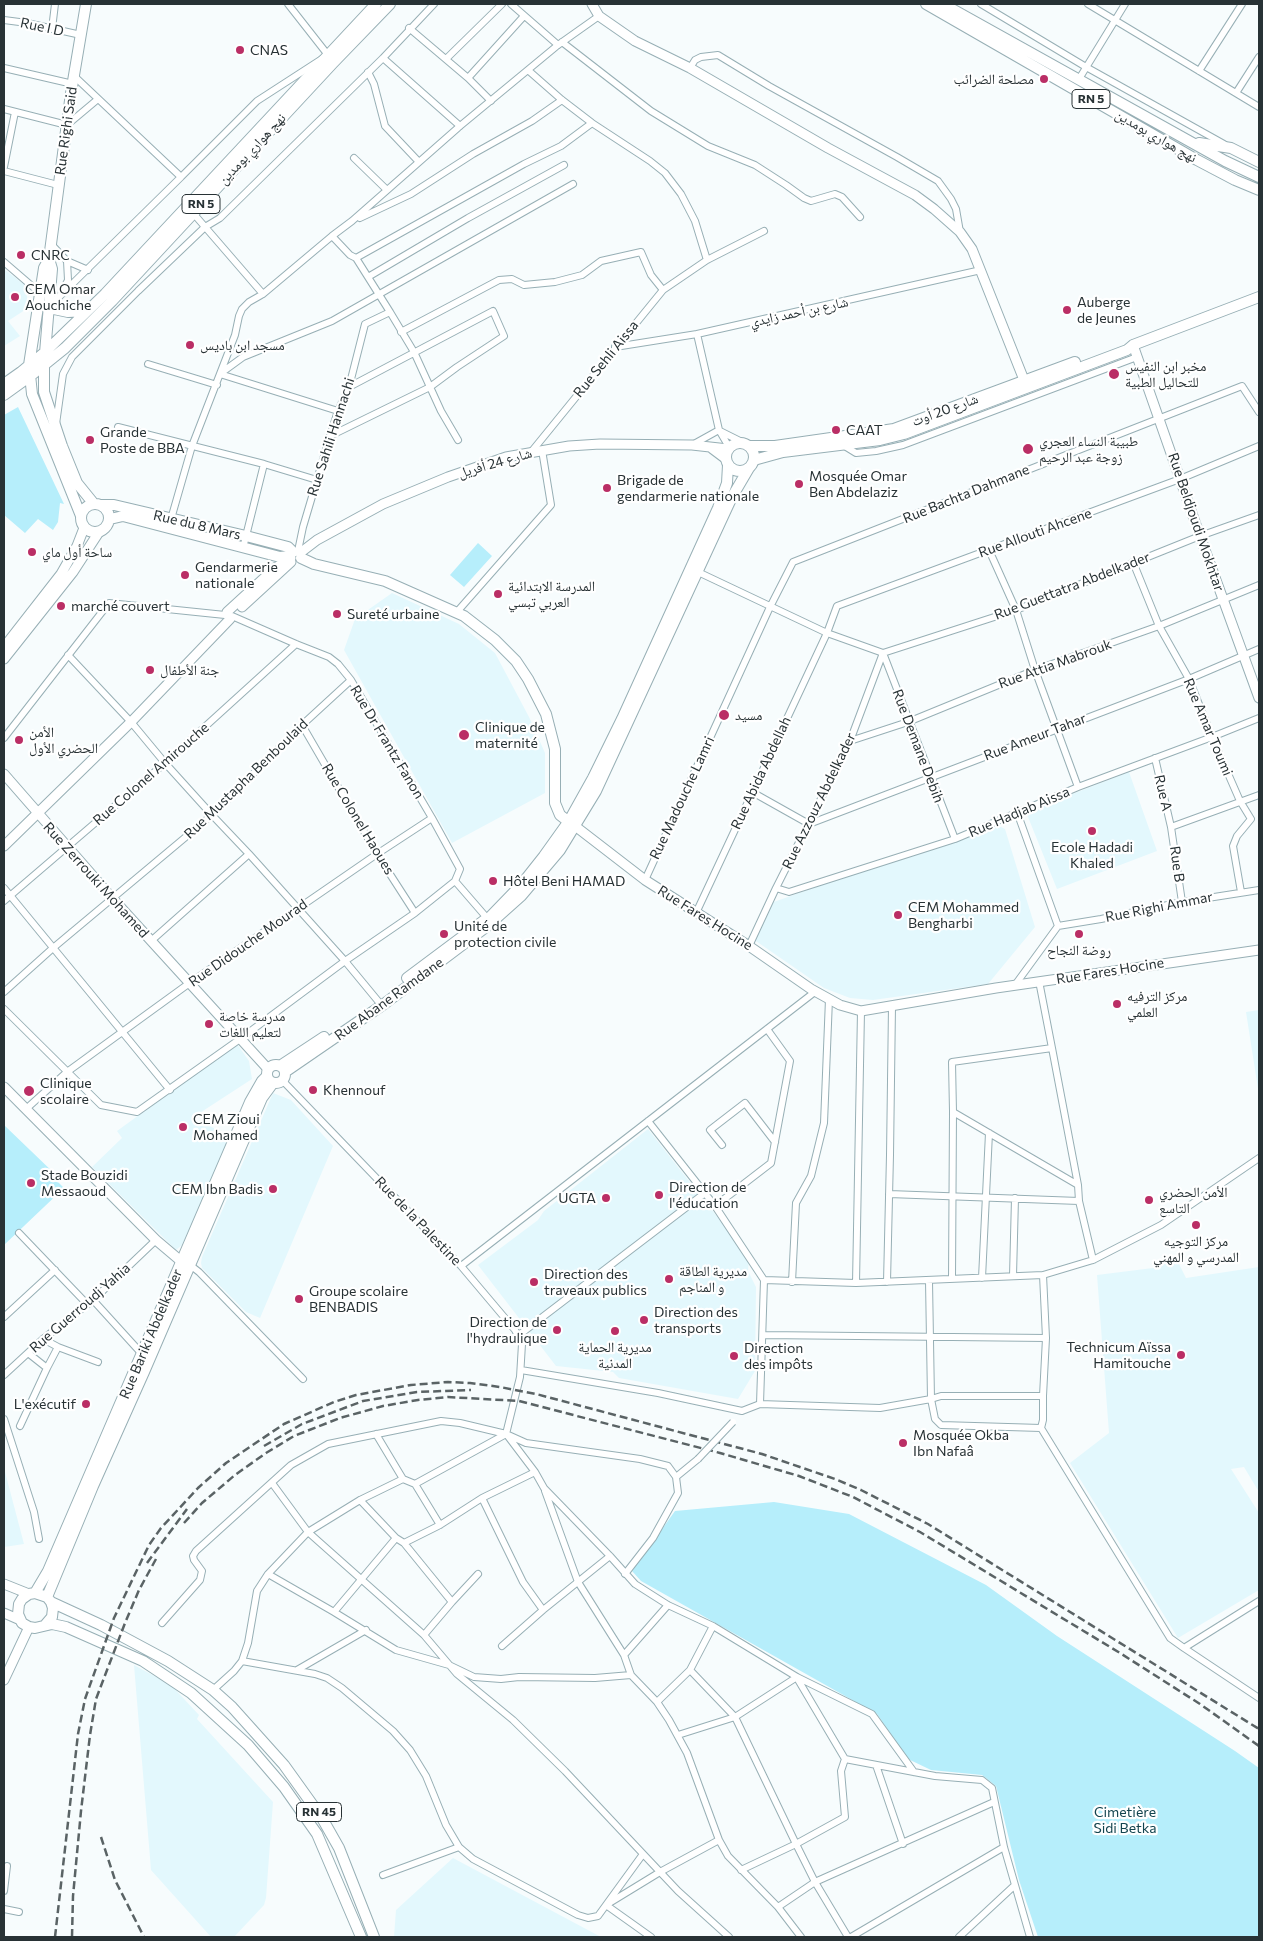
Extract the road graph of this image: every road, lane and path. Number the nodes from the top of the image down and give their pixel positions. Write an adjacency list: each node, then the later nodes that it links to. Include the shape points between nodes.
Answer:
1 (55, 4): 21 (street)
2 (86, 4): 22 (main road, Rue Righi Said)
3 (288, 4): 24 (street)
4 (376, 4): 24 (main road, نهج هواري بومدين / RN 5)
5 (390, 4): 60 (main road, نهج هواري بومدين / RN 5)
6 (434, 4): 20 (street)
7 (502, 4): 26 (street)
8 (511, 4): 16 (street)
9 (592, 4): 17 (street)
10 (926, 4): 59 (main road, نهج هواري بومدين / RN 5, via 1197,160)
11 (942, 4): 35 (main road, نهج هواري بومدين / RN 5)
12 (981, 4): 28 (street)
13 (1088, 4): 19 (street)
14 (1125, 4): 19 (street)
15 (1242, 4): 32 (street)
16 (524, 16): 23 (street); 34 (street)
17 (599, 16): 23 (street); 30 (street, via 636,41)
18 (4, 20): 21 (street, Rue I D)
19 (1114, 20): 28 (street); 32 (street)
20 (409, 28): 25 (street); 26 (street)
21 (52, 29): 22 (street, Rue I D)
22 (80, 36): 36 (main road, Rue Righi Said)
23 (560, 44): 31 (street); 61 (street, via 650,111 708,146 755,166 811,201 835,194 842,196)
24 (328, 55): 54 (street, via 257,101); 85 (main road, نهج هواري بومدين / RN 5)
25 (383, 58): 33 (street); 46 (street)
26 (446, 59): 34 (street)
27 (1259, 59): 37 (street)
28 (1086, 67): 35 (street); 48 (street)
29 (4, 68): 36 (street)
30 (690, 68): 65 (street, via 915,195); 65 (street, via 701,57 718,55 897,156 938,181 956,209)
31 (528, 71): 39 (street); 40 (street)
32 (1199, 71): 37 (street)
33 (368, 72): 50 (street, via 385,126); 63 (street, via 220,218)
34 (468, 78): 40 (street)
35 (1080, 79): 47 (main road, نهج هواري بومدين / RN 5)
36 (73, 80): 38 (street); 45 (main road, Rue Righi Said)
37 (1236, 93): 41 (street)
38 (98, 99): 45 (street); 54 (street)
39 (562, 100): 44 (street); 62 (street, via 411,194)
40 (491, 101): 46 (street)
41 (1259, 106)
42 (4, 109): 43 (street)
43 (15, 112): 45 (street); 53 (street)
44 (592, 123): 68 (street, via 561,146); 70 (street, via 666,173 695,221)
45 (67, 125): 57 (main road, Rue Righi Said)
46 (460, 126): 50 (street)
47 (1190, 141): 48 (main road); 55 (main road, نهج هواري بومدين / RN 5)
48 (1231, 148): 51 (main road)
49 (354, 158): 58 (street)
50 (420, 162): 58 (street)
51 (1259, 162)
52 (564, 165): 75 (street)
53 (4, 169): 57 (street)
54 (181, 177): 73 (street)
55 (1259, 177)
56 (573, 184): 80 (street)
57 (58, 185): 67 (main road, Rue Righi Said)
58 (387, 190): 62 (street)
59 (1259, 190)
60 (193, 213): 63 (street); 95 (main road, نهج هواري بومدين / RN 5, via 112,301)
61 (860, 217)
62 (352, 221): 66 (street)
63 (205, 227): 79 (street); 109 (street, via 72,358 63,374)
64 (764, 231): 70 (street, Rue Sehli Aissa)
65 (960, 232): 74 (street)
66 (332, 236): 68 (street); 79 (street)
67 (51, 244): 69 (main road, Rue Righi Said); 71 (street)
68 (356, 258): 75 (street)
69 (49, 259): 77 (main road, via 44,266); 83 (main road, via 52,267)
70 (707, 260): 76 (street, Rue Sehli Aissa)
71 (67, 261): 73 (street); 81 (street, via 68,280)
72 (4, 262): 77 (street)
73 (88, 270): 81 (street)
74 (981, 270): 88 (street, شارع بن أحمد زايدي); 103 (street)
75 (368, 277): 80 (street)
76 (663, 290): 87 (street, via 651,275 641,252 601,261 582,275 555,282 524,285 512,279 499,280); 90 (street, Rue Sehli Aissa)
77 (40, 293): 96 (main road)
78 (1259, 293): 84 (main road, شارع 20 أوت)
79 (263, 294): 97 (street, via 242,310)
80 (379, 294): 86 (street); 97 (street, via 332,321 243,357)
81 (60, 296): 83 (street)
82 (1259, 297): 84 (main road, شارع 20 أوت)
83 (49, 306): 85 (main road, via 68,312); 91 (main road)
84 (1231, 308): 89 (main road, شارع 20 أوت)
85 (87, 312): 91 (main road, نهج هواري بومدين / RN 5)
86 (390, 312): 87 (street); 101 (street, Rue Sahili Hannachi, via 365,324)
87 (401, 332): 92 (street)
88 (697, 334): 90 (street, شارع بن أحمد زايدي); 110 (street)
89 (1134, 345): 93 (street, Rue Beldjoudi Mokhtar); 103 (main road, شارع 20 أوت)
90 (615, 347): 118 (street, Rue Sehli Aissa)
91 (45, 352): 95 (main road); 96 (main road, نهج هواري بومدين / RN 5)
92 (414, 352): 101 (street); 102 (street); 102 (street, via 493,311 504,336)
93 (1137, 357): 103 (street); 107 (street, Rue Beldjoudi Mokhtar)
94 (148, 364): 100 (street)
95 (44, 365): 98 (main road, نهج هواري بومدين / RN 5); 109 (main road, via 44,392)
96 (29, 366): 98 (main road); 99 (main road, نهج هواري بومدين / RN 5)
97 (220, 374): 100 (street); 105 (street)
98 (29, 377): 104 (main road, نهج هواري بومدين / RN 5); 126 (main road, via 32,394)
99 (4, 384)
100 (217, 385): 115 (street)
101 (349, 387): 105 (street, Rue Sahili Hannachi)
102 (430, 387): 111 (street); 112 (street)
103 (1028, 388): 113 (main road, شارع 20 أوت, via 894,428 775,446); 121 (main road, شارع 20 أوت, via 904,434 783,452)
104 (4, 395)
105 (338, 411): 111 (street, Rue Sahili Hannachi)
106 (1259, 412): 107 (street, Rue Bachta Dahmane, via 1242,386)
107 (1160, 417): 122 (street, Rue Beldjoudi Mokhtar); 140 (street, Rue Bachta Dahmane, via 793,562)
108 (118, 427): 115 (street)
109 (56, 428): 124 (main road, via 77,483)
110 (719, 430): 113 (street); 114 (street); 119 (street)
111 (330, 436): 123 (street, Rue Sahili Hannachi)
112 (458, 440)
113 (746, 444): 119 (main road, via 735,443); 121 (main road, via 754,452)
114 (692, 445): 117 (street, شارع 24 أفريل, via 600,444); 119 (street, شارع 24 أفريل, via 710,447)
115 (192, 446): 120 (street); 128 (street)
116 (1259, 446): 122 (street, Rue Allouti Ahcene)
117 (542, 450): 118 (street, شارع 24 أفريل); 142 (street, via 550,505)
118 (532, 451): 135 (street, شارع 24 أفريل, via 481,465 390,501)
119 (728, 455): 121 (main road, via 738,471); 178 (main road, via 728,478 723,495)
120 (264, 464): 123 (street); 131 (street)
121 (751, 464): 137 (main road, via 732,497)
122 (1180, 479): 132 (street, Rue Beldjoudi Mokhtar); 134 (street, Rue Allouti Ahcene)
123 (317, 480): 135 (street, Rue Sahili Hannachi)
124 (97, 504): 126 (main road, via 84,509); 127 (main road, via 107,510); 128 (main road, Rue du 8 Mars)
125 (1259, 515): 132 (street, Rue Guettatra Abdelkader)
126 (81, 516): 129 (main road)
127 (110, 519): 130 (main road); 133 (main road, Rue du 8 Mars, via 123,516)
128 (171, 519): 131 (main road, Rue du 8 Mars)
129 (84, 528): 130 (main road); 146 (street, via 61,574)
130 (99, 532): 153 (street, via 73,572)
131 (246, 536): 133 (street); 135 (main road, Rue du 8 Mars, via 288,547)
132 (1200, 536): 136 (street, Rue Guettatra Abdelkader); 139 (street, Rue Beldjoudi Mokhtar)
133 (243, 548): 135 (main road, Rue du 8 Mars, via 280,557)
134 (990, 550): 141 (street); 145 (street, Rue Allouti Ahcene, via 837,606)
135 (295, 555): 142 (main road, Rue Fares Hocine, via 314,564 385,581); 143 (street, شارع 24 أفريل, via 275,568)
136 (1133, 562): 141 (street, Rue Guettatra Abdelkader); 144 (street, Rue Amar Toumi)
137 (698, 572): 140 (street); 178 (main road, via 608,766)
138 (1259, 585): 139 (street, Rue Attia Mabrouk)
139 (1222, 598): 144 (street, Rue Attia Mabrouk); 152 (street, Rue Beldjoudi Mokhtar)
140 (770, 607): 145 (street); 186 (street, Rue Madouche Lamri)
141 (1016, 610): 150 (street, Rue Guettatra Abdelkader); 154 (street)
142 (456, 613): 178 (main road, Rue Fares Hocine, via 485,631 505,650 539,697 555,749 555,803 560,815)
143 (229, 615): 147 (street, Rue Dr Frantz Fanon); 151 (street, Rue Dr Frantz Fanon, via 108,603); 159 (street, شارع 24 أفريل)
144 (1159, 626): 154 (street, Rue Attia Mabrouk); 155 (street, Rue Amar Toumi)
145 (827, 633): 150 (street); 171 (street, Rue Abida Abdellah)
146 (8, 637): 148 (street)
147 (296, 644): 156 (street, Rue Dr Frantz Fanon, via 329,657); 167 (street, Rue Colonel Amirouche)
148 (4, 647)
149 (1259, 649): 152 (street, Rue Ameur Tahar)
150 (883, 653): 160 (street, Rue Demane Debih); 165 (street, Rue Azzouz Abdelkader)
151 (68, 655): 159 (street); 164 (street)
152 (1244, 655): 155 (street, Rue Ameur Tahar); 157 (street, Rue Beldjoudi Mokhtar)
153 (4, 659)
154 (1035, 670): 160 (street, Rue Attia Mabrouk); 162 (street)
155 (1189, 679): 162 (street, Rue Ameur Tahar); 163 (street, Rue Amar Toumi)
156 (351, 680): 161 (street, Rue Mustapha Benboulaid); 177 (street, Rue Dr Frantz Fanon)
157 (1259, 698)
158 (1259, 718): 163 (street, Rue Hadjab Aissa)
159 (131, 722): 167 (street); 175 (street, شارع 24 أفريل)
160 (908, 722): 165 (street, Rue Attia Mabrouk); 169 (street, Rue Demane Debih)
161 (302, 725): 176 (street, Rue Mustapha Benboulaid); 185 (street, Rue Colonel Haoues)
162 (1057, 728): 169 (street, Rue Ameur Tahar); 170 (street)
163 (1212, 737): 166 (street, Rue Hadjab Aissa); 173 (street, Rue Amar Toumi)
164 (4, 738)
165 (850, 741): 179 (street, Rue Azzouz Abdelkader)
166 (1155, 758): 170 (street, Rue Hadjab Aissa); 180 (street, Rue A)
167 (165, 763): 176 (street); 183 (street, Rue Colonel Amirouche)
168 (4, 774): 175 (street, Rue Zerrouki Mohamed)
169 (931, 777): 179 (street, Rue Ameur Tahar); 181 (street, Rue Demane Debih)
170 (1078, 787): 174 (street, Rue Hadjab Aissa)
171 (752, 792): 179 (street); 198 (street, Rue Abida Abdellah)
172 (1259, 795): 173 (street)
173 (1240, 801): 180 (street); 191 (street, Rue Amar Toumi, via 1251,819 1236,836 1233,846)
174 (1017, 812): 181 (street, Rue Hadjab Aissa); 200 (street)
175 (37, 814): 182 (street, شارع 24 أفريل); 183 (street, Rue Zerrouki Mohamed)
176 (212, 815): 184 (street); 193 (street, Rue Mustapha Benboulaid)
177 (432, 818): 185 (street, Rue Didouche Mourad); 187 (street, Rue Dr Frantz Fanon, via 460,869)
178 (572, 824): 186 (street, Rue Fares Hocine); 199 (main road, Rue Abane Ramdane)
179 (809, 824): 189 (street, Rue Azzouz Abdelkader)
180 (1171, 828): 195 (street, Rue B)
181 (955, 839): 189 (street, Rue Hadjab Aissa, via 789,892)
182 (4, 846)
183 (67, 847): 192 (street, Rue Colonel Amirouche); 193 (street, Rue Zerrouki Mohamed)
184 (249, 854): 196 (street); 201 (street)
185 (377, 854): 196 (street, Rue Didouche Mourad); 197 (street, Rue Colonel Haoues)
186 (645, 880): 198 (street, Rue Fares Hocine)
187 (455, 881): 197 (street); 199 (street)
188 (4, 888): 192 (street)
189 (776, 888): 202 (street, Rue Azzouz Abdelkader)
190 (1259, 890): 191 (street, Rue Righi Ammar)
191 (1241, 892): 195 (street, Rue Righi Ammar)
192 (10, 895): 194 (street, Rue Colonel Amirouche); 203 (street)
193 (113, 899): 201 (street, Rue Zerrouki Mohamed); 203 (street, Rue Mustapha Benboulaid)
194 (4, 900)
195 (1182, 902): 200 (street, Rue Righi Ammar)
196 (298, 908): 205 (street); 207 (street, Rue Didouche Mourad)
197 (415, 913): 205 (street)
198 (696, 913): 202 (street, Rue Fares Hocine)
199 (489, 920): 212 (main road, Rue Abane Ramdane); 221 (main road, Rue Abane Ramdane, via 384,1004)
200 (1058, 926): 208 (street)
201 (151, 941): 207 (street, Rue Zerrouki Mohamed)
202 (749, 946): 209 (street, Rue Fares Hocine)
203 (53, 948): 210 (street, Rue Mustapha Benboulaid); 217 (street)
204 (1259, 950): 206 (street, Rue Fares Hocine)
205 (346, 961): 212 (street); 218 (street)
206 (1039, 981): 208 (street, Rue Fares Hocine); 219 (street)
207 (191, 982): 217 (street, Rue Didouche Mourad); 218 (street, Rue Zerrouki Mohamed)
208 (1016, 985): 213 (street, Rue Fares Hocine)
209 (816, 991): 211 (street, Rue Fares Hocine); 216 (street)
210 (4, 992)
211 (829, 999): 215 (street, Rue Fares Hocine); 251 (street, via 824,1122 811,1176 796,1203)
212 (378, 1001): 221 (main road, Rue Abane Ramdane)
213 (892, 1006): 215 (street, Rue Fares Hocine); 233 (street)
214 (4, 1009): 220 (street)
215 (861, 1011): 253 (street)
216 (767, 1029): 226 (street); 228 (street, via 790,1061)
217 (122, 1032): 220 (street, Rue Didouche Mourad); 223 (street)
218 (240, 1039): 221 (street, Rue Zerrouki Mohamed); 223 (street)
219 (1052, 1048): 225 (street, via 952,1062); 231 (street)
220 (67, 1072): 223 (street, via 101,1106 137,1112); 224 (street, Rue Didouche Mourad)
221 (276, 1074): 242 (main road, Rue Bariki Abdelkader); 243 (street, Rue de la Palestine)
222 (4, 1087): 224 (street)
223 (170, 1090)
224 (26, 1109): 240 (street)
225 (953, 1112): 227 (street); 234 (street)
226 (648, 1122): 232 (street); 243 (street)
227 (989, 1133): 231 (street); 235 (street)
228 (775, 1142): 229 (street, via 745,1103 710,1130); 238 (street, via 771,1163)
229 (722, 1145)
230 (1259, 1158): 241 (street, via 1161,1225)
231 (1078, 1185): 237 (street)
232 (704, 1194): 238 (street); 256 (street)
233 (889, 1194): 234 (street); 252 (street)
234 (952, 1198): 235 (street); 248 (street)
235 (986, 1198): 236 (street); 247 (street)
236 (1015, 1198): 237 (street); 246 (street)
237 (1079, 1200): 241 (street)
238 (715, 1206): 249 (street)
239 (19, 1233): 244 (street)
240 (156, 1240): 242 (street); 254 (street, Rue Guerroudj Yahia)
241 (1093, 1260): 245 (street)
242 (186, 1263): 263 (main road, Rue Bariki Abdelkader); 268 (street, via 199,1272); 299 (main road, Rue Bariki Abdelkader)
243 (461, 1266): 256 (street, Rue de la Palestine)
244 (55, 1270): 254 (street); 255 (street)
245 (1043, 1274): 246 (street); 259 (street)
246 (1013, 1276): 247 (street)
247 (982, 1278): 248 (street)
248 (952, 1279): 250 (street)
249 (764, 1280): 251 (street); 257 (street)
250 (929, 1281): 252 (street); 258 (street)
251 (792, 1282): 253 (street)
252 (887, 1282): 253 (street)
253 (856, 1283)
254 (90, 1302): 260 (street, Rue Guerroudj Yahia); 263 (street)
255 (4, 1317)
256 (519, 1335): 266 (street, via 523,1352)
257 (763, 1335): 258 (street); 271 (street)
258 (929, 1336): 259 (street); 270 (street)
259 (1046, 1338): 269 (street)
260 (43, 1340): 261 (street); 262 (street, Rue Guerroudj Yahia)
261 (58, 1347): 264 (street); 265 (street)
262 (28, 1353): 265 (street); 267 (street, Rue Guerroudj Yahia)
263 (142, 1354): 298 (main road, Rue Bariki Abdelkader, via 48,1571)
264 (98, 1362)
265 (47, 1368): 274 (street)
266 (520, 1373): 272 (street, via 648,1392); 277 (street)
267 (4, 1375)
268 (303, 1379)
269 (1043, 1396): 270 (street); 275 (street)
270 (931, 1398): 271 (street, via 880,1408); 275 (street, via 935,1419 942,1425)
271 (760, 1404): 272 (street)
272 (742, 1411): 279 (street, bridge, via 698,1459)
273 (4, 1419): 289 (street, via 34,1512)
274 (20, 1426)
275 (1041, 1428): 314 (street, via 1170,1638)
276 (376, 1434): 277 (street, via 441,1421); 280 (street); 281 (street, via 328,1444 291,1465)
277 (506, 1434): 278 (street); 279 (street, via 526,1443 668,1466); 282 (street)
278 (535, 1472): 283 (street); 284 (street)
279 (676, 1477): 294 (street, via 678,1493 653,1538)
280 (403, 1480): 282 (street); 285 (street)
281 (272, 1483): 287 (street); 307 (street, via 196,1551 193,1556 202,1576)
282 (414, 1484): 286 (street)
283 (544, 1488): 291 (street); 296 (street)
284 (482, 1498): 286 (street); 303 (street, via 523,1582)
285 (360, 1500): 287 (street); 288 (street)
286 (440, 1525): 290 (street)
287 (308, 1532): 292 (street); 295 (street)
288 (396, 1538): 290 (street); 295 (street)
289 (39, 1539)
290 (404, 1543): 301 (street)
291 (610, 1556): 294 (street); 296 (street)
292 (268, 1574): 304 (street); 316 (street, via 257,1591)
293 (478, 1574): 301 (street)
294 (625, 1574): 302 (street)
295 (361, 1578): 304 (street); 312 (street)
296 (578, 1582): 303 (street); 315 (street)
297 (4, 1584): 298 (street)
298 (32, 1593): 299 (main road); 306 (main road, via 19,1604)
299 (49, 1599): 308 (main road, via 52,1617); 323 (main road, RN 45, via 168,1661)
300 (1259, 1601): 314 (street)
301 (452, 1602): 312 (street)
302 (668, 1605): 309 (street); 315 (street)
303 (543, 1610): 313 (street)
304 (334, 1612): 311 (street)
305 (4, 1613): 306 (street)
306 (20, 1620): 310 (main road)
307 (162, 1623)
308 (46, 1624): 310 (main road); 325 (main road, RN 45, via 66,1627 121,1650 160,1671)
309 (712, 1626): 319 (street); 321 (street)
310 (29, 1627): 322 (street)
311 (366, 1630): 317 (street, via 396,1650); 318 (street)
312 (424, 1634): 317 (street)
313 (502, 1646)
314 (1184, 1648): 324 (street)
315 (624, 1655): 320 (street)
316 (242, 1661): 318 (street); 323 (street)
317 (449, 1665): 320 (street, via 474,1677 501,1679); 340 (street, via 513,1720)
318 (297, 1670): 338 (street, via 335,1682 398,1736 426,1776 452,1838)
319 (690, 1670): 326 (street); 328 (street)
320 (631, 1675): 326 (street)
321 (797, 1677): 328 (street); 331 (street); 333 (street, via 872,1714)
322 (4, 1680)
323 (211, 1688): 325 (main road, via 201,1693); 327 (main road, RN 45)
324 (1259, 1698)
325 (199, 1699): 329 (main road, RN 45)
326 (657, 1702): 330 (street)
327 (232, 1707): 329 (main road, via 229,1714); 353 (main road, RN 45, via 289,1770 322,1818 339,1848)
328 (734, 1717): 330 (street); 336 (street)
329 (220, 1719): 352 (main road, RN 45, via 261,1759 311,1824)
330 (678, 1736): 335 (street)
331 (845, 1759): 332 (street); 336 (street, via 841,1770 845,1817)
332 (876, 1765): 333 (street); 337 (street)
333 (914, 1772): 334 (street, via 982,1780 992,1788)
334 (994, 1802): 337 (street); 339 (street)
335 (719, 1840): 342 (street); 343 (street)
336 (796, 1844): 342 (street); 345 (street)
337 (903, 1844): 345 (street)
338 (459, 1847): 344 (street); 348 (street, via 473,1859 578,1915 594,1918)
339 (1004, 1847): 346 (street); 357 (street)
340 (643, 1854): 343 (street); 348 (street)
341 (7, 1866): 347 (street)
342 (741, 1870): 349 (street)
343 (660, 1872): 348 (street); 355 (street)
344 (383, 1875)
345 (815, 1882): 349 (street); 357 (street)
346 (1015, 1885): 358 (street); 359 (street)
347 (4, 1891)
348 (606, 1905): 354 (street)
349 (778, 1907): 356 (street)
350 (4, 1909): 351 (street)
351 (19, 1912)
352 (361, 1937)
353 (374, 1937)
354 (651, 1937)
355 (728, 1937)
356 (802, 1937)
357 (849, 1937)
358 (959, 1937)
359 (1030, 1937)

